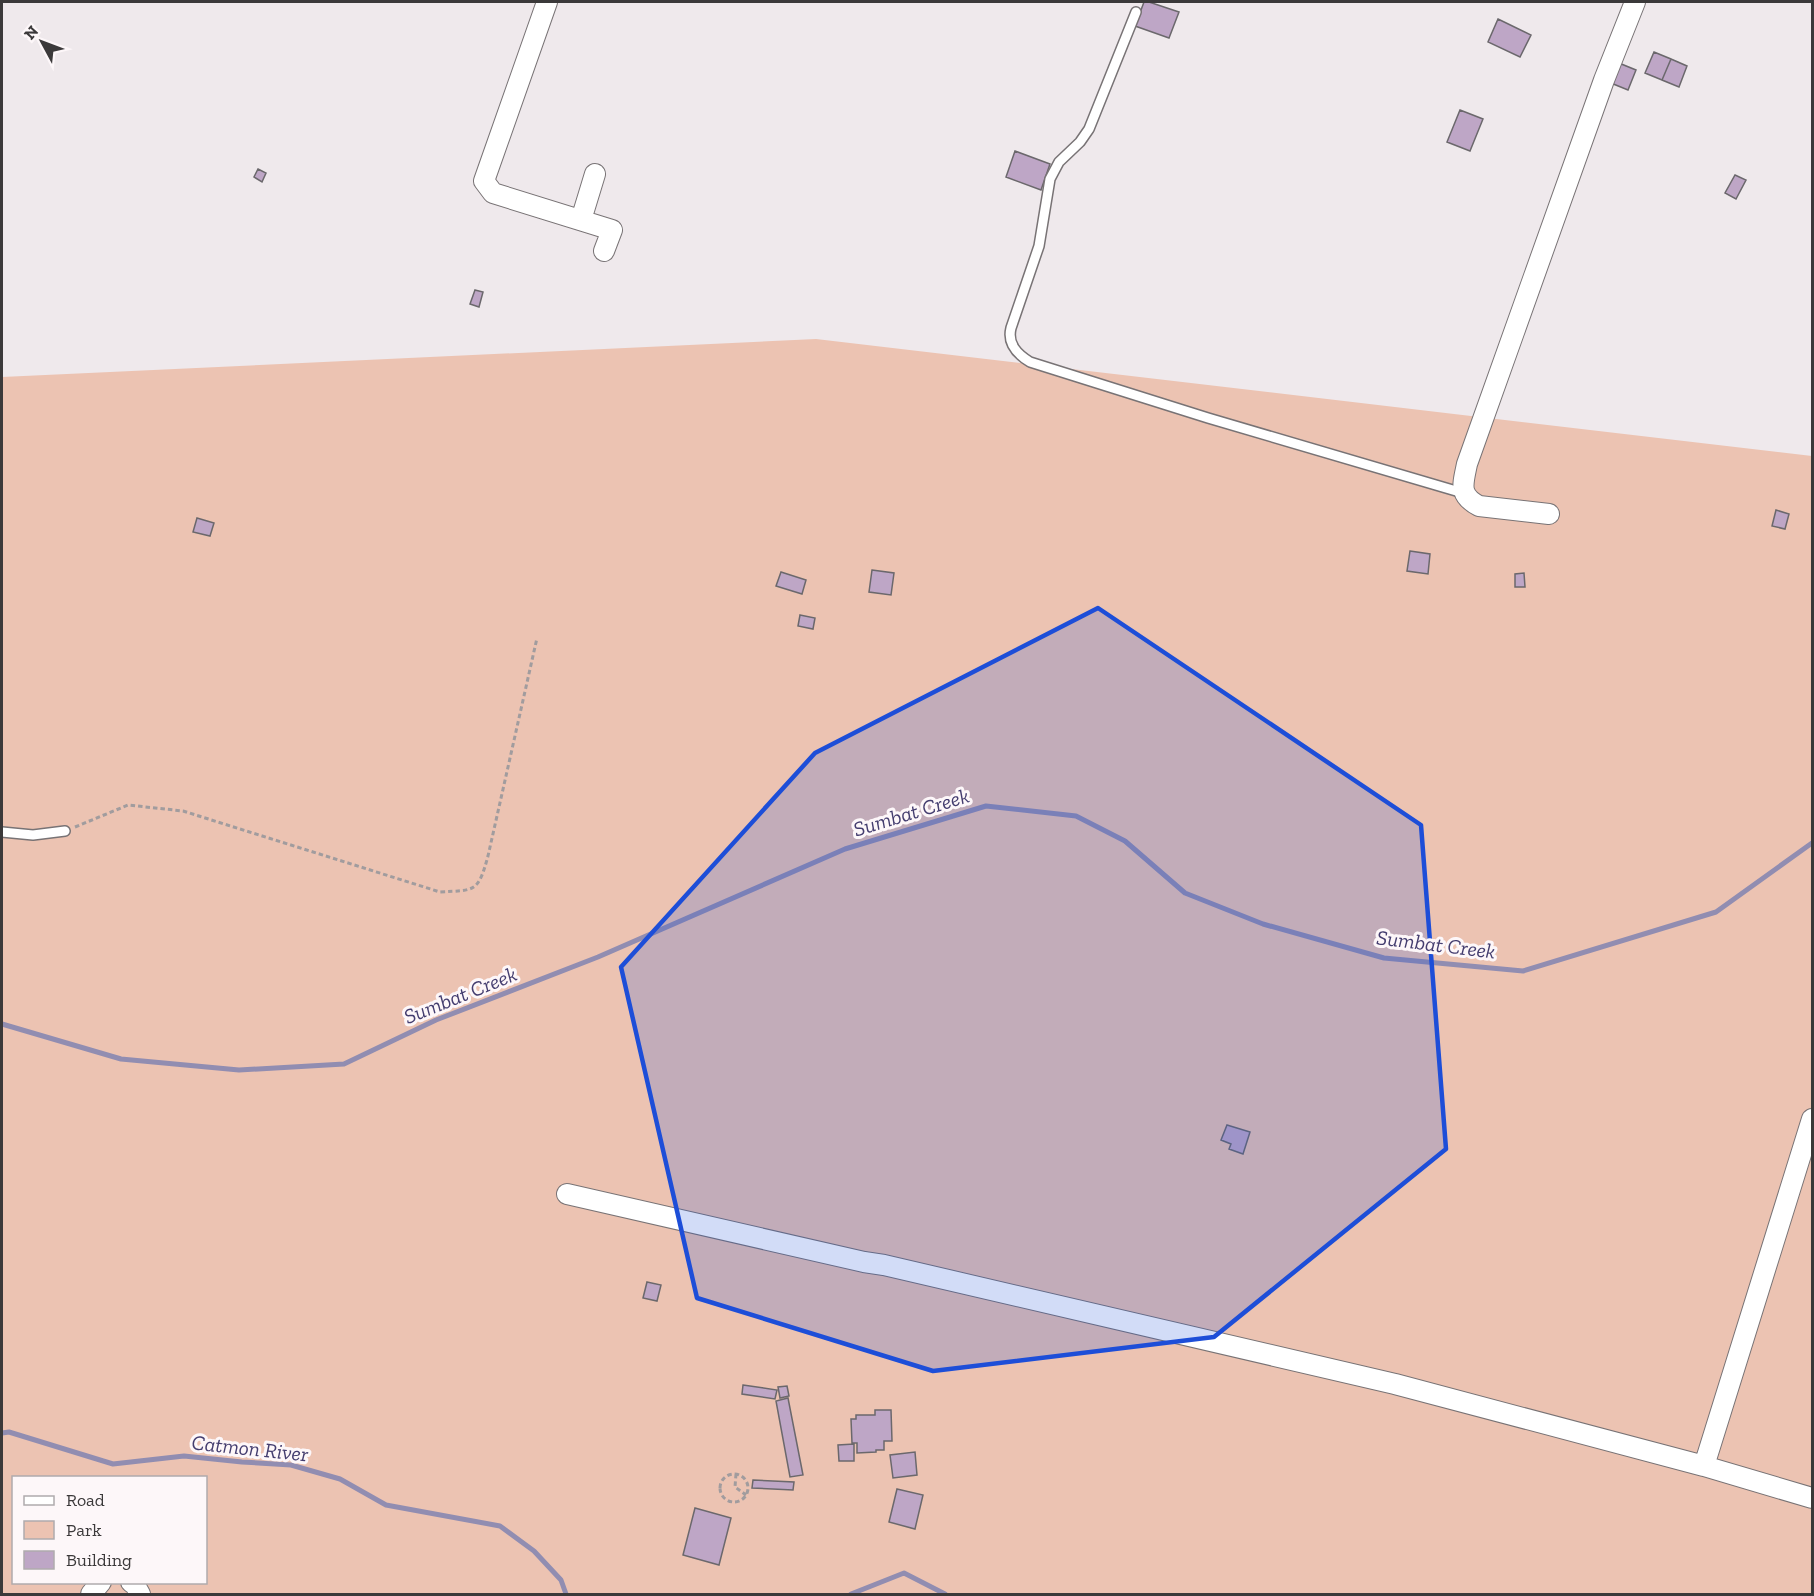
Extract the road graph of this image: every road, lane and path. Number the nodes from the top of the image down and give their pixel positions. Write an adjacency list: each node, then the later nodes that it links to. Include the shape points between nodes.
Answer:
1 (547, 2): 5 (street, via 484,181 493,193)
2 (1635, 2): 7 (street, via 1467,464)
3 (1136, 12): 7 (lane, via 1089,129 1059,162 1050,179 1039,246 1011,328 1010,341 1016,350 1030,362)
4 (595, 174): 5 (street)
5 (582, 220): 6 (street, via 612,230)
6 (604, 251)
7 (1463, 493): 8 (street, via 1479,506)
8 (1549, 514)
9 (537, 638): 10 (path, via 482,879 469,890 440,891 183,811 128,805)
10 (65, 831): 11 (lane, via 33,835)
11 (2, 832)
12 (1812, 1119): 14 (street)
13 (567, 1194): 14 (street, via 1395,1384)
14 (1704, 1466): 17 (street)
15 (736, 1474): 16 (path, via 735,1488); 16 (path, via 747,1481); 16 (path, via 723,1479 720,1492 735,1503)
16 (746, 1495)
17 (1812, 1498)

